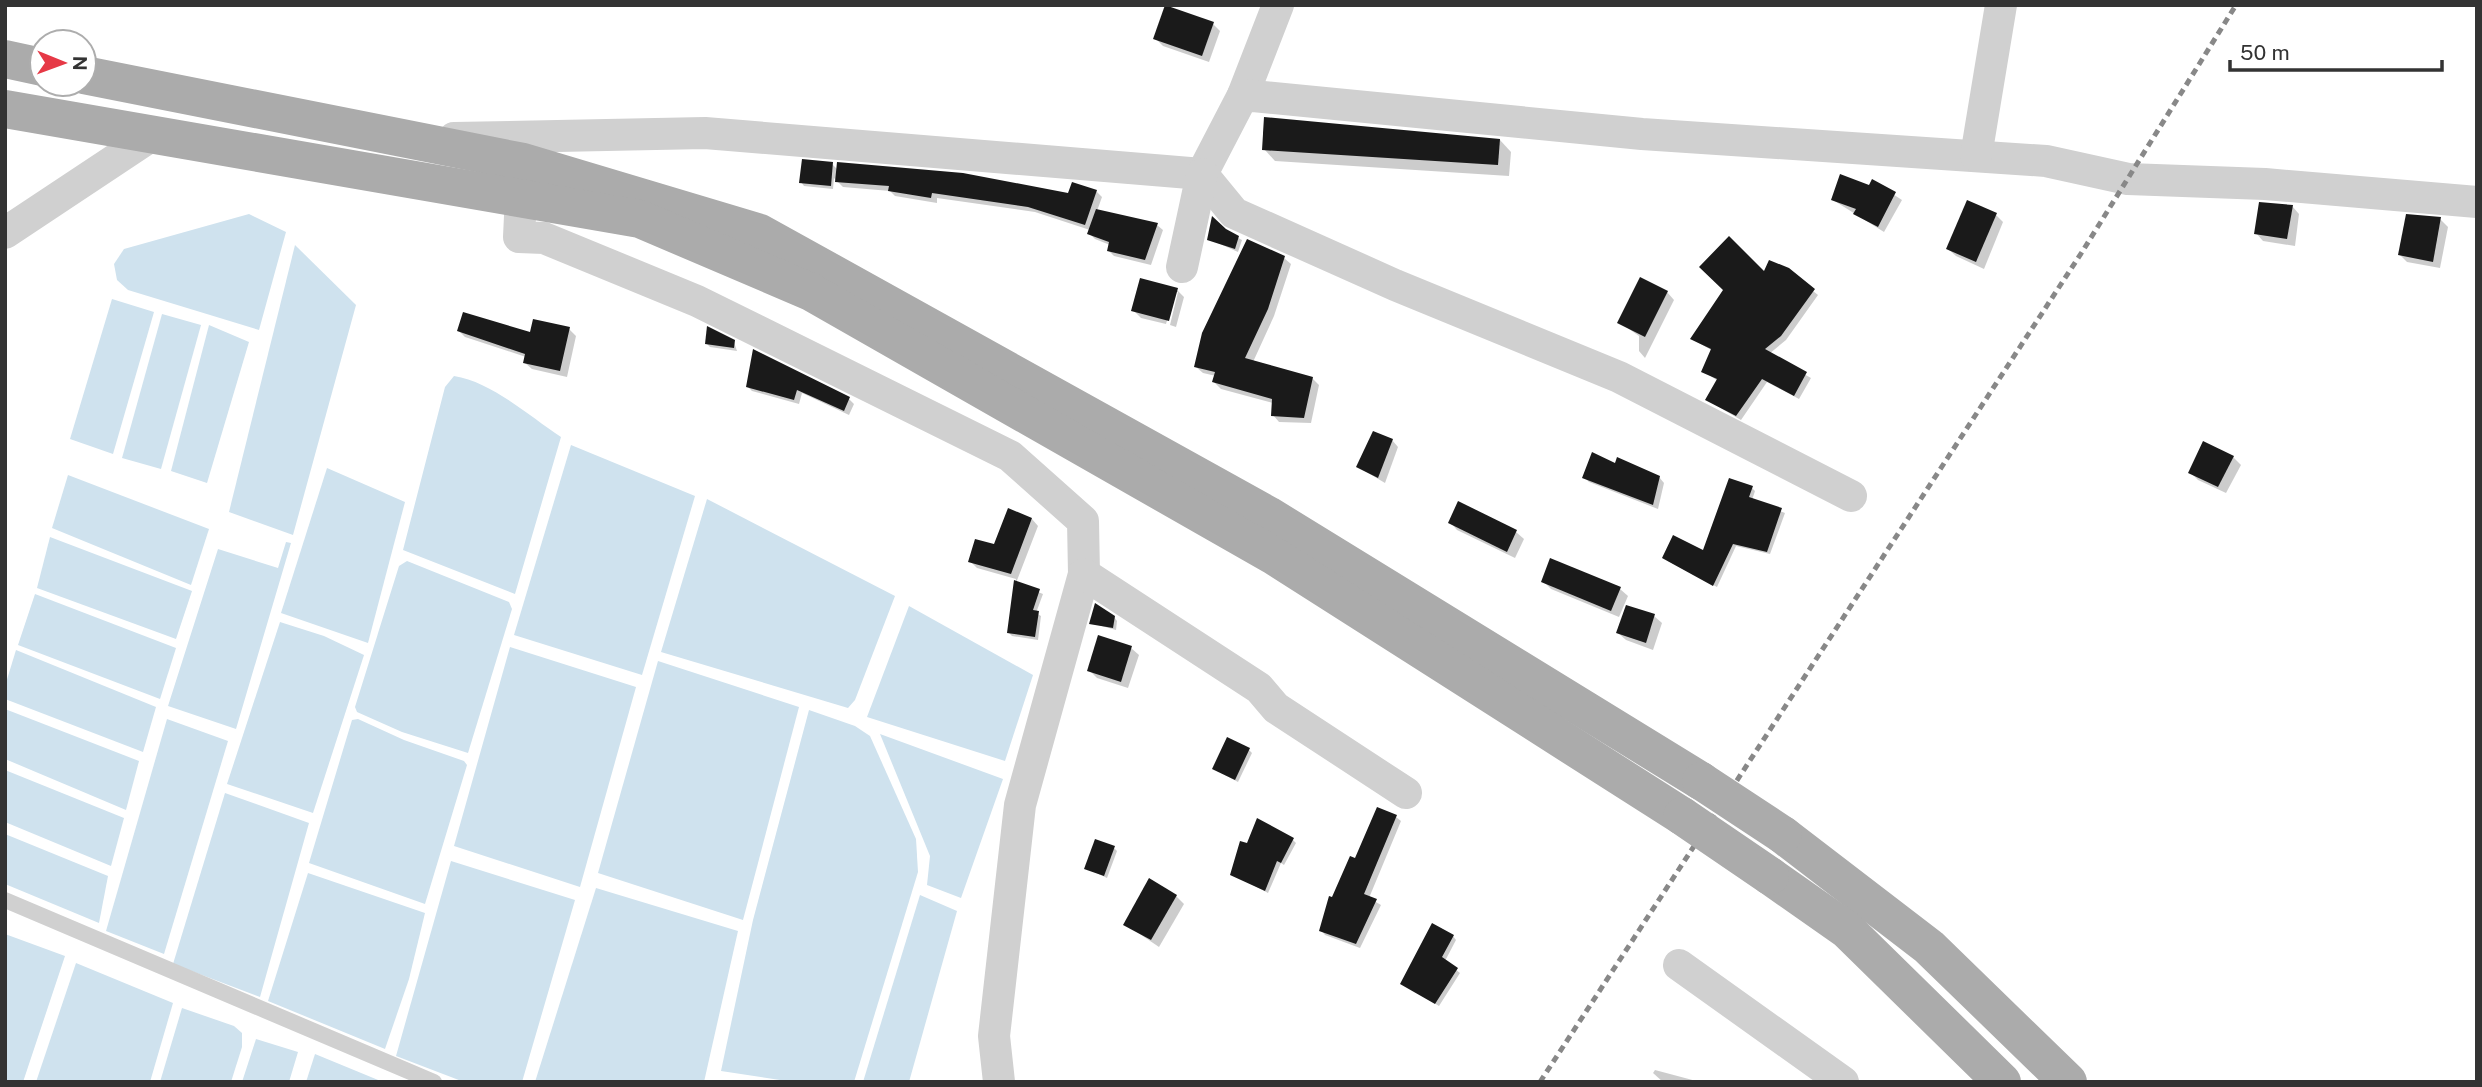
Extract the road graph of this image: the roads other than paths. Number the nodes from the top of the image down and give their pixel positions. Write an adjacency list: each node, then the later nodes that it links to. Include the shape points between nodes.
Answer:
1 (1278, 5): 6 (street)
2 (2001, 5): 10 (street)
3 (5, 59): 4 (main road)
4 (28, 63)
5 (98, 78): 9 (main road)
6 (1243, 95): 10 (street, via 1642,134); 11 (street)
7 (5, 109): 8 (main road)
8 (154, 134): 12 (main road); 14 (street)
9 (400, 139): 11 (street, via 705,133); 12 (main road)
10 (1976, 156): 13 (street, via 2046,160 2128,179 2265,184)
11 (1202, 174): 15 (street); 16 (street, via 1234,212 1395,285 1619,377)
12 (522, 179): 17 (street, via 519,237 544,238 697,301 1010,456 1083,521); 24 (main road, bridge, via 640,219 811,292 1274,556 1682,816 1847,930); 25 (main road, bridge, via 760,233 1268,515 1783,835 1929,947)
13 (2477, 202)
14 (5, 233)
15 (1182, 267)
16 (1851, 496)
17 (1084, 574): 18 (street, via 1259,688 1276,708); 22 (street, via 1020,805 994,1037)
18 (1406, 793)
19 (5, 900): 21 (lane)
20 (1679, 965): 23 (street)
21 (434, 1082)
22 (999, 1082)
23 (1843, 1082)
24 (2001, 1082)
25 (2068, 1082)

